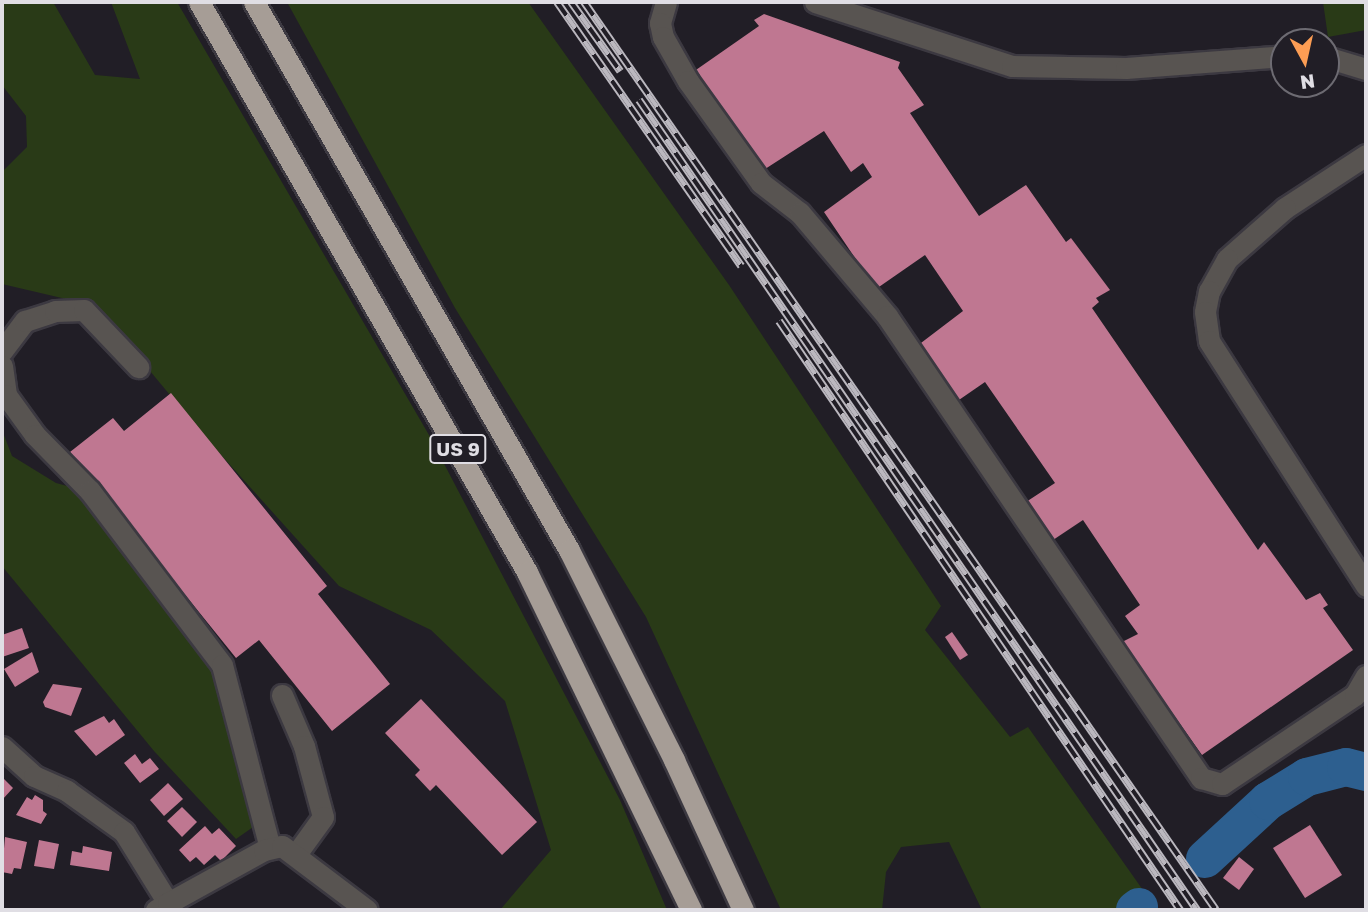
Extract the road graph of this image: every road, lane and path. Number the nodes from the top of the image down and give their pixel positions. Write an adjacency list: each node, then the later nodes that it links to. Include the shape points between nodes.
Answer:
1 (199, 2): 20 (highway, US 9, via 527,572)
2 (254, 2): 21 (highway, US 9, via 569,550)
3 (666, 2): 13 (street, via 660,23 663,37 688,81 761,183 800,213 887,316 1201,778 1222,784 1355,695)
4 (815, 2): 5 (street, via 1012,66 1126,68)
5 (1270, 57)
6 (1340, 61): 7 (street)
7 (1366, 69)
8 (1366, 155): 12 (street, via 1285,208 1227,259 1209,291 1205,312 1209,341)
9 (2, 351): 11 (street, via 25,321 55,311 84,310)
10 (2, 366): 16 (street, via 6,395 35,435 90,491 222,666)
11 (138, 368)
12 (1366, 586)
13 (1366, 676)
14 (282, 695): 17 (street, via 304,746 323,817)
15 (2, 747): 18 (street, via 34,776 67,791 124,832)
16 (270, 848): 17 (street, via 282,846); 18 (street)
17 (297, 853): 19 (street)
18 (165, 908)
19 (367, 910)
20 (691, 910)
21 (743, 910)

